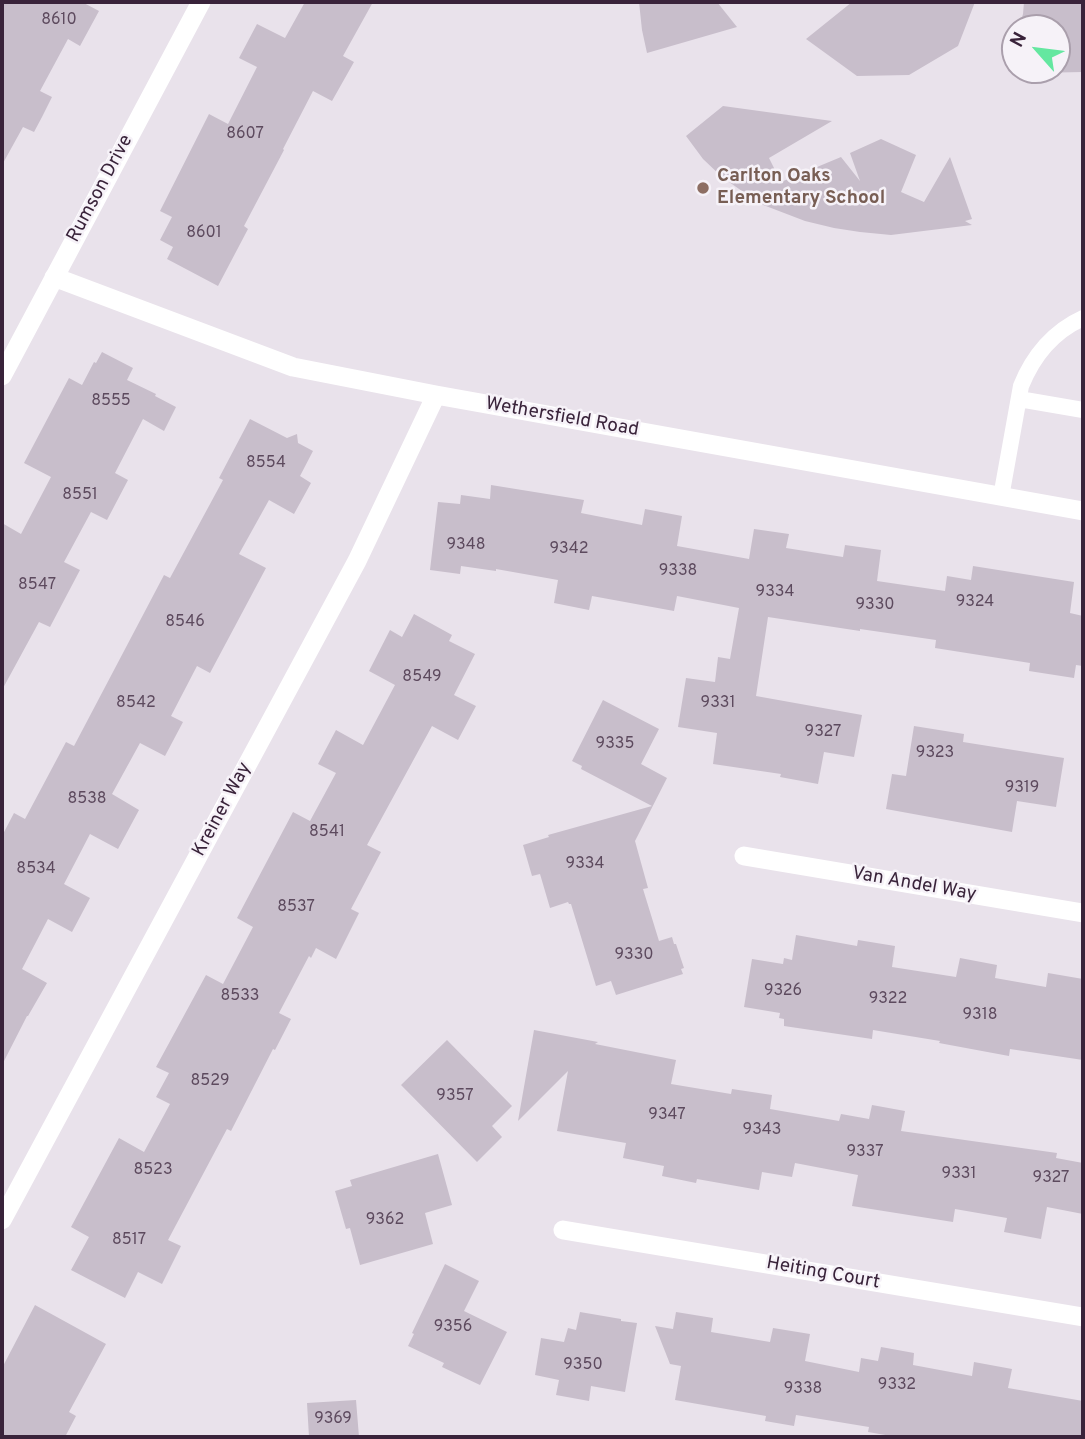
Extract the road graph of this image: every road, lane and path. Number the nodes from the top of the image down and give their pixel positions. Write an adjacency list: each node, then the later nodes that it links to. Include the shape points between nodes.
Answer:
1 (201, 2): 2 (street, Rumson Drive)
2 (54, 277): 4 (street, Rumson Drive); 5 (street, Wethersfield Road, via 293,367)
3 (1083, 318): 6 (lane, via 1036,356)
4 (2, 376)
5 (436, 396): 8 (street, Wethersfield Road); 12 (street, Kreiner Way, via 357,561)
6 (1019, 400): 7 (lane); 8 (lane)
7 (1083, 410)
8 (1001, 497): 9 (street, Wethersfield Road)
9 (1083, 511)
10 (744, 856): 11 (street, Van Andel Way)
11 (1083, 913)
12 (2, 1220)
13 (563, 1230): 14 (street, Heiting Court)
14 (1083, 1317)

